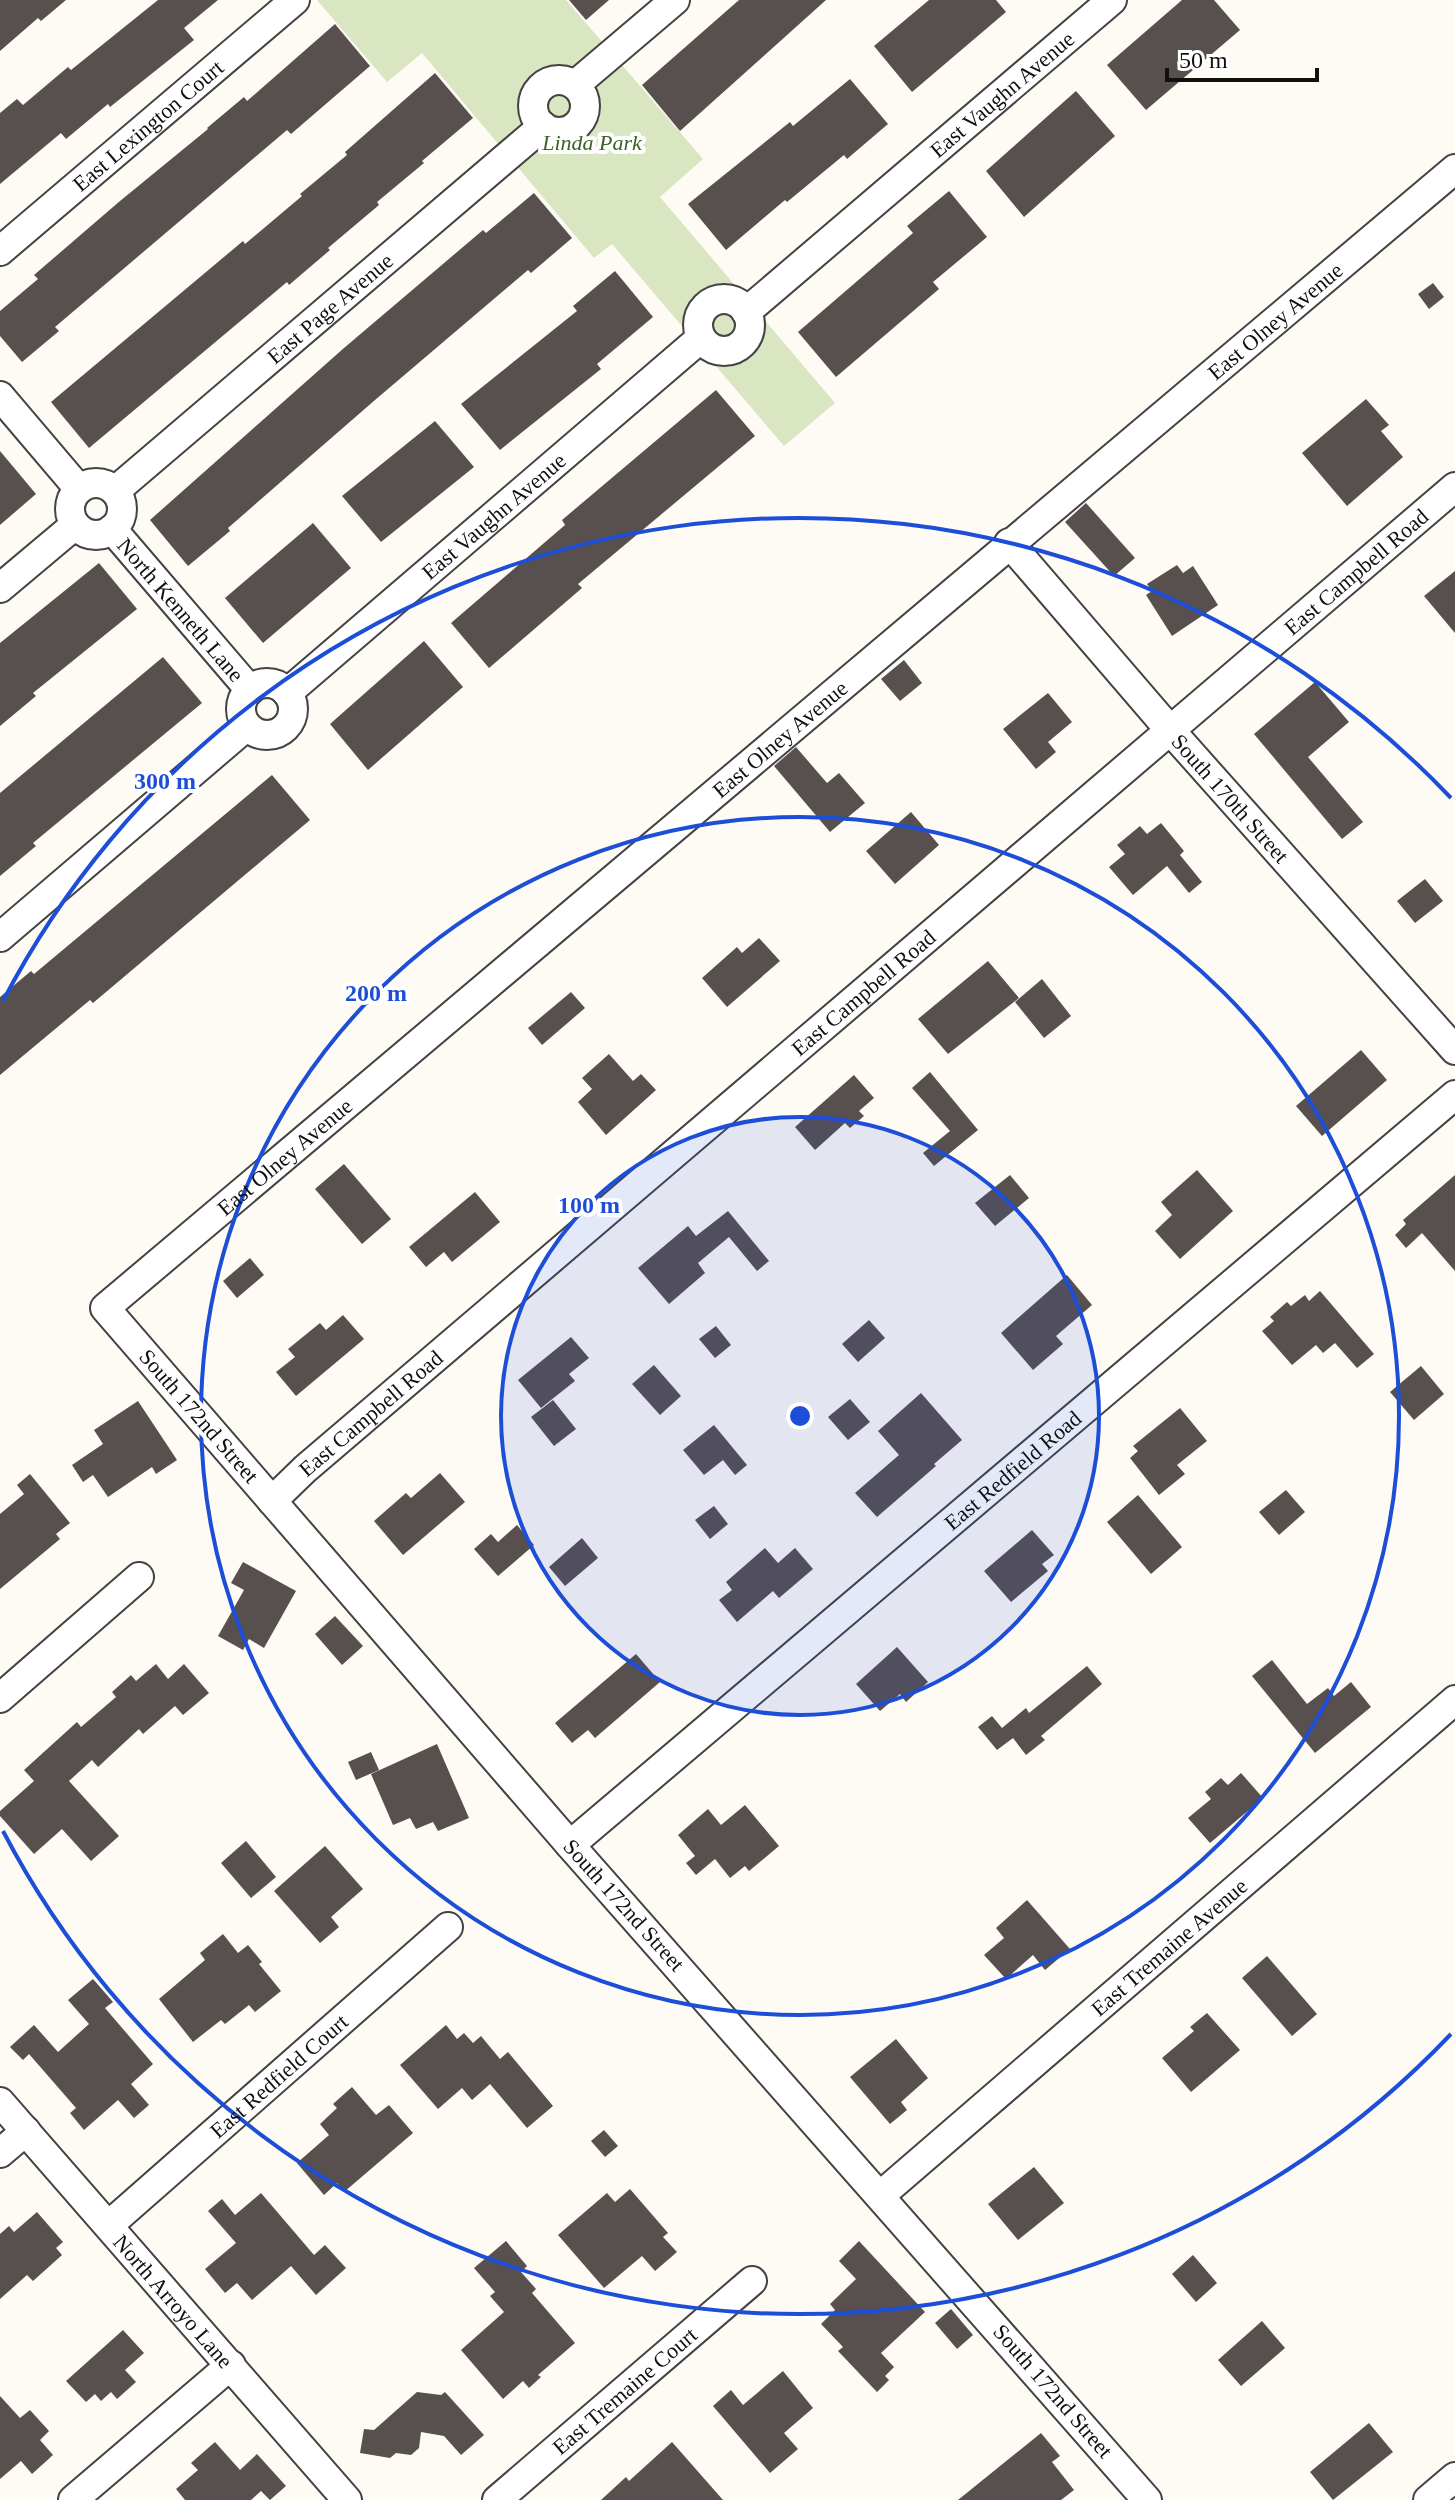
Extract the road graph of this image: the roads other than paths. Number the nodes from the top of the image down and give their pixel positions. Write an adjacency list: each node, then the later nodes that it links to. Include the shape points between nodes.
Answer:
1 (295, 0): 5 (street, East Lexington Court)
2 (675, 0): 9 (street, East Page Avenue, via 575,85 557,80 540,89 534,110 543,126)
3 (1112, 0): 15 (street, East Vaughn Avenue, via 746,312 731,300 709,303 698,319 701,338)
4 (1455, 169): 12 (street, East Olney Avenue)
5 (0, 251)
6 (0, 396): 8 (street)
7 (1455, 487): 17 (street, East Campbell Road)
8 (79, 489): 9 (street, via 97,483); 10 (street, via 70,506)
9 (115, 491): 11 (street, via 121,511)
10 (75, 525): 11 (street, via 95,535); 13 (street)
11 (112, 529): 14 (street, North Kenneth Lane)
12 (1009, 543): 17 (street, South 170th Street); 21 (street, East Olney Avenue)
13 (0, 588)
14 (250, 690): 15 (street, via 271,683); 16 (street, via 241,707)
15 (287, 693): 16 (street, via 292,712 284,728 266,735)
16 (247, 726): 18 (street)
17 (1169, 729): 19 (street, South 170th Street); 22 (street, East Campbell Road)
18 (0, 937)
19 (1455, 1050)
20 (1455, 1095): 26 (street, East Redfield Road)
21 (105, 1308): 22 (street, South 172nd Street)
22 (272, 1501): 26 (street, South 172nd Street)
23 (139, 1577): 24 (street)
24 (0, 1698)
25 (1455, 1700): 31 (street, East Tremaine Avenue)
26 (570, 1845): 31 (street, South 172nd Street)
27 (448, 1927): 32 (street, East Redfield Court)
28 (0, 2102): 29 (street, North Arroyo Lane)
29 (26, 2131): 30 (street); 32 (street, North Arroyo Lane)
30 (0, 2153)
31 (881, 2195): 39 (street, South 172nd Street)
32 (109, 2225): 34 (street, North Arroyo Lane)
33 (752, 2281): 38 (street, East Tremaine Court)
34 (231, 2365): 36 (street); 37 (street, North Arroyo Lane)
35 (1455, 2477): 40 (street)
36 (73, 2500)
37 (347, 2500)
38 (497, 2500)
39 (1147, 2500)
40 (1428, 2500)

